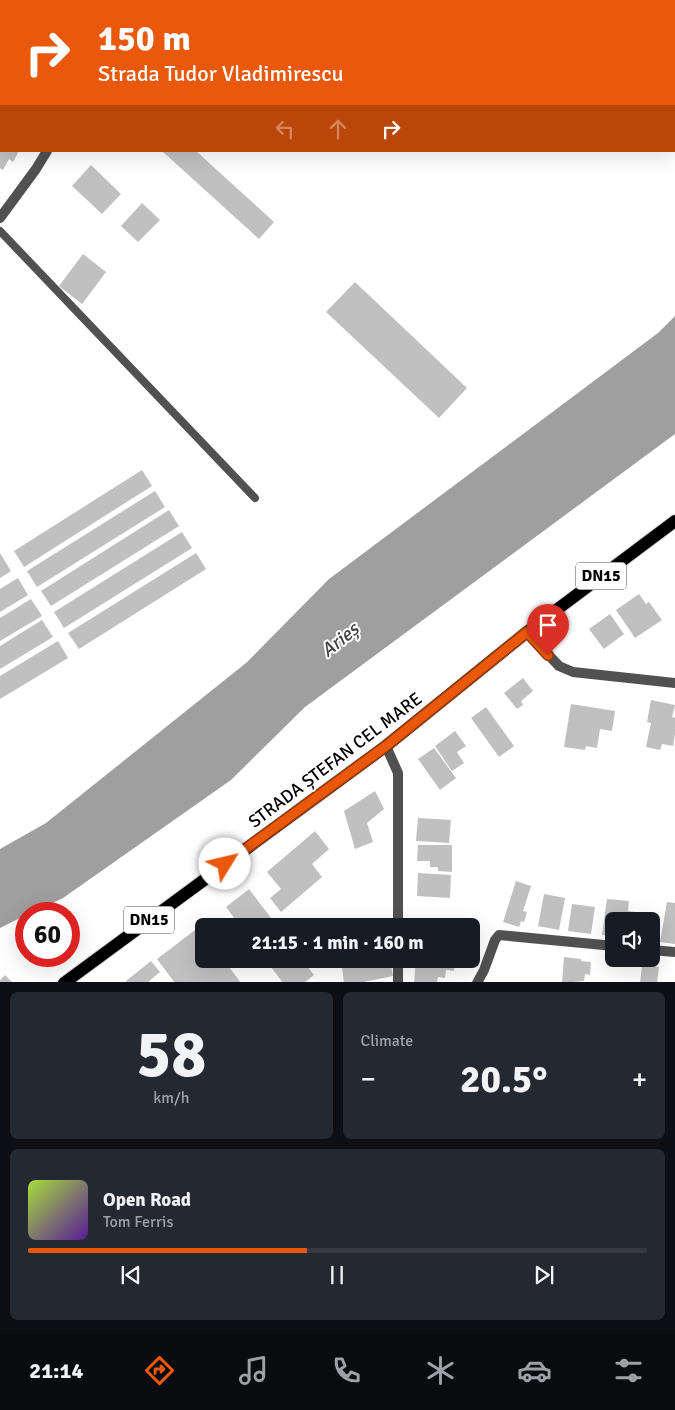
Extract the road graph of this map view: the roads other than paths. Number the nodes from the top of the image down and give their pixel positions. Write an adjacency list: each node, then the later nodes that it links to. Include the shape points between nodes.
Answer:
1 (46, 152): 2 (street)
2 (0, 218)
3 (0, 231): 4 (lane)
4 (255, 498)
5 (675, 521): 6 (main road, DN15)
6 (527, 632): 7 (street, via 559,666 573,672); 8 (main road, STRADA ȘTEFAN CEL MARE / DN15)
7 (675, 683)
8 (386, 746): 9 (street, via 398,773); 14 (main road, STRADA ȘTEFAN CEL MARE / DN15)
9 (398, 918)
10 (605, 945): 16 (street, via 499,935)
11 (660, 951): 12 (street)
12 (675, 952)
13 (398, 968): 15 (street)
14 (64, 982)
15 (398, 982)
16 (477, 982)

